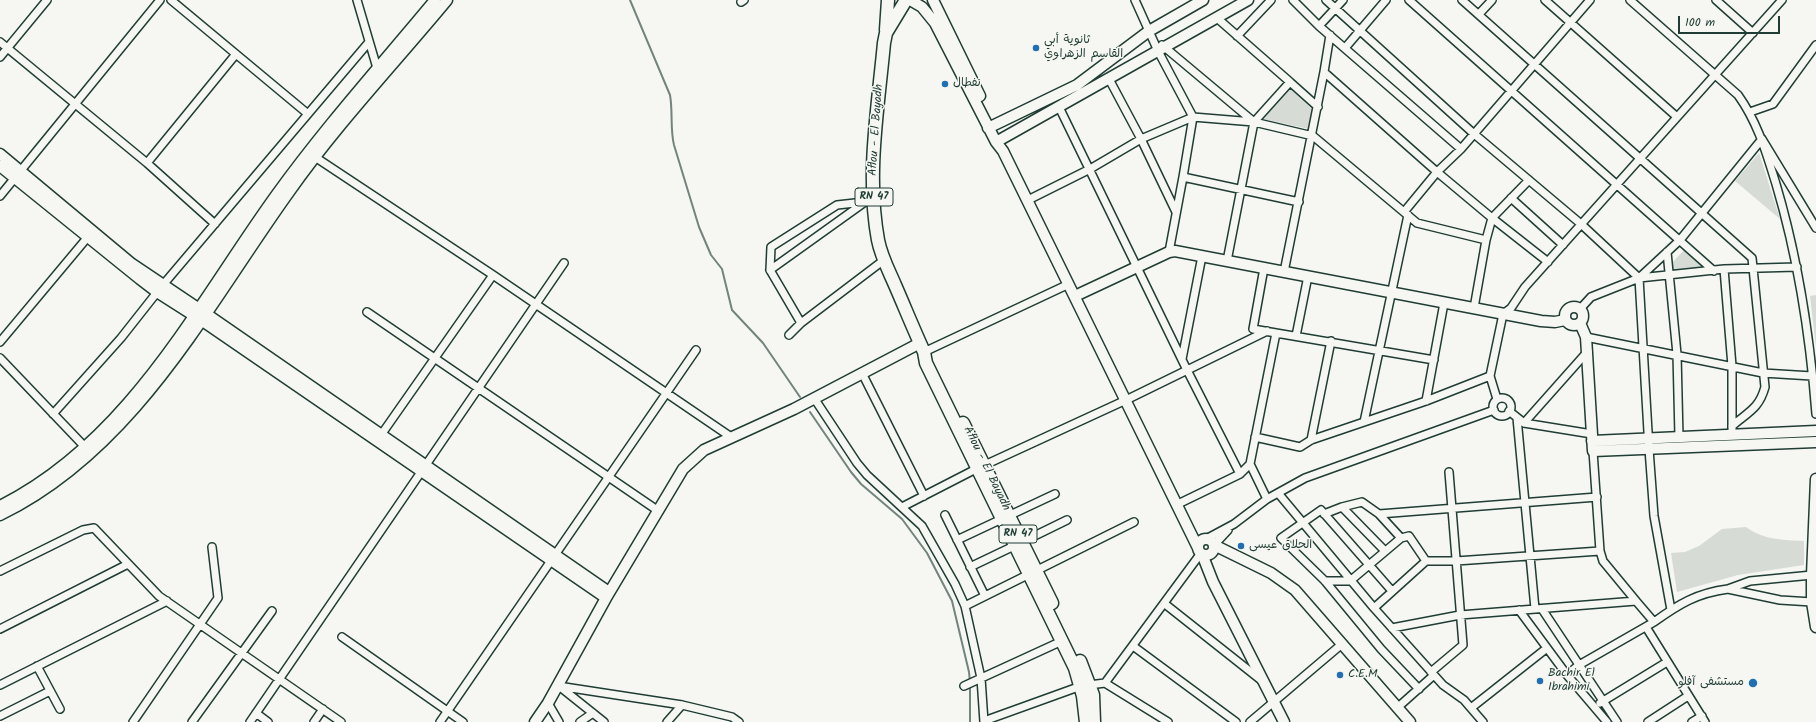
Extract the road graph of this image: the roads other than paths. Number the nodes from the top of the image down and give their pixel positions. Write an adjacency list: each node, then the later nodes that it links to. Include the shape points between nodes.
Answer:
1 (47, 0): 41 (street)
2 (160, 0): 53 (street)
3 (171, 0): 44 (street)
4 (357, 0): 39 (street)
5 (435, 0): 47 (street)
6 (447, 0): 69 (street)
7 (888, 0): 34 (main road)
8 (906, 0): 34 (main road, Aflou - El Bayadh / RN 47)
9 (910, 0): 61 (street, via 922,7 935,23)
10 (933, 0): 61 (street)
11 (1135, 0): 35 (street)
12 (1203, 0): 35 (street)
13 (1248, 0): 29 (street)
14 (1271, 0): 37 (street)
15 (1293, 0): 31 (street)
16 (1326, 0): 27 (street)
17 (1343, 0): 27 (street)
18 (1386, 0): 32 (street)
19 (1409, 0): 52 (street)
20 (1462, 0): 28 (street)
21 (1492, 0): 28 (street)
22 (1545, 0): 30 (street)
23 (1590, 0): 30 (street)
24 (1630, 0): 49 (street)
25 (1782, 0): 33 (street)
26 (1721, 2): 33 (street)
27 (1336, 8): 31 (street); 32 (street)
28 (1479, 14): 46 (street)
29 (1217, 18): 37 (street); 43 (street)
30 (1571, 23): 46 (street); 59 (street)
31 (1319, 26): 36 (street)
32 (1360, 30): 42 (street); 62 (street)
33 (1753, 32): 49 (street)
34 (886, 33): 82 (main road, Aflou - El Bayadh / RN 47)
35 (1150, 34): 43 (street); 61 (street, via 1077,85)
36 (1330, 35): 42 (street); 48 (street)
37 (1237, 36): 51 (street)
38 (0, 42): 41 (street)
39 (369, 42): 47 (street); 57 (street)
40 (1816, 45): 56 (street, via 1773,104)
41 (8, 48): 45 (street); 53 (street)
42 (1345, 48): 67 (street)
43 (1162, 49): 50 (street); 58 (street); 60 (street)
44 (236, 54): 57 (street); 71 (street)
45 (0, 57)
46 (1534, 64): 52 (street); 70 (street)
47 (377, 68): 124 (street, via 293,172)
48 (1324, 72): 55 (street); 74 (street)
49 (1715, 75): 56 (street, via 1738,95); 59 (street)
50 (1110, 79): 54 (street); 64 (street)
51 (1290, 82): 55 (street); 60 (street)
52 (1511, 90): 62 (street); 78 (street)
53 (75, 104): 71 (street); 75 (street)
54 (1059, 107): 66 (street); 73 (street)
55 (1318, 107): 63 (street)
56 (1750, 112): 65 (street)
57 (308, 114): 89 (street)
58 (1193, 117): 60 (street); 64 (street); 76 (street)
59 (1678, 117): 70 (street)
60 (1254, 122): 63 (street); 79 (street)
61 (991, 127): 66 (street)
62 (1473, 133): 67 (street); 77 (street)
63 (1312, 136): 84 (street); 87 (street)
64 (1141, 139): 73 (street); 85 (street)
65 (1762, 139): 86 (street); 91 (street); 104 (street, via 1789,228)
66 (998, 141): 83 (street)
67 (1461, 149): 74 (street)
68 (0, 154): 75 (street)
69 (315, 157): 111 (street); 124 (street)
70 (1641, 158): 78 (street); 86 (street)
71 (147, 163): 89 (street)
72 (0, 166): 75 (street)
73 (1090, 169): 83 (street); 103 (street)
74 (1437, 172): 87 (street); 88 (street)
75 (18, 175): 80 (street); 92 (street); 116 (street)
76 (1183, 177): 79 (street); 85 (street)
77 (1529, 180): 81 (street); 90 (street)
78 (1618, 183): 90 (street); 94 (street)
79 (1241, 189): 84 (street); 100 (street)
80 (0, 196)
81 (1511, 198): 88 (street); 95 (street)
82 (869, 200): 99 (main road, Aflou - El Bayadh / RN 47); 108 (street); 108 (street, via 837,205 771,247)
83 (1028, 200): 115 (street)
84 (1299, 202): 110 (street)
85 (1176, 212): 96 (street)
86 (1703, 213): 94 (street); 106 (street, via 1752,258)
87 (1406, 214): 93 (street, via 1417,223); 117 (street)
88 (1492, 218): 93 (street); 101 (street)
89 (215, 224): 116 (street)
90 (1581, 224): 95 (street); 114 (street)
91 (1816, 228)
92 (87, 238): 116 (street); 135 (street)
93 (1486, 240): 121 (street)
94 (1680, 240): 97 (street); 109 (street)
95 (1563, 245): 101 (street)
96 (1169, 252): 98 (street); 103 (street)
97 (1667, 252): 113 (street); 114 (street)
98 (1202, 256): 100 (street); 144 (street)
99 (884, 260): 127 (street); 136 (main road, Aflou - El Bayadh / RN 47)
100 (1227, 261): 105 (street)
101 (1548, 262): 125 (street, via 1525,287 1511,308)
102 (564, 264): 120 (street)
103 (1136, 267): 118 (street); 144 (street)
104 (1797, 267): 106 (street); 151 (street)
105 (1264, 268): 110 (street); 129 (street, via 1253,329)
106 (1754, 268): 107 (street); 148 (street)
107 (1724, 269): 109 (street); 146 (street)
108 (770, 270): 127 (street)
109 (1714, 270): 113 (street)
110 (1284, 272): 112 (street)
111 (493, 275): 120 (street); 143 (street)
112 (1308, 276): 117 (street); 132 (street)
113 (1670, 276): 114 (street); 141 (street)
114 (1639, 278): 122 (street, via 1591,297); 137 (street)
115 (1069, 284): 118 (street); 136 (street)
116 (160, 289): 124 (street); 160 (street, via 121,338)
117 (1390, 292): 119 (street); 139 (street)
118 (1075, 296): 156 (street)
119 (1444, 303): 121 (street); 145 (street)
120 (537, 304): 152 (street); 153 (street)
121 (1474, 308): 125 (street)
122 (1580, 309): 126 (street, via 1568,309); 128 (street, via 1583,317)
123 (367, 312): 143 (street)
124 (200, 314): 167 (street); 175 (street, via 139,392); 178 (street); 197 (street, via 145,397 115,429 83,460 45,489)
125 (1503, 314): 126 (street, via 1541,321); 150 (street)
126 (1565, 320): 128 (street, via 1572,325)
127 (801, 323): 131 (street)
128 (1580, 323): 133 (street)
129 (1266, 331): 130 (street); 147 (street)
130 (1276, 333): 132 (street); 169 (street)
131 (789, 335)
132 (1296, 336): 134 (street)
133 (1586, 336): 137 (street); 140 (street)
134 (1331, 341): 139 (street); 171 (street)
135 (0, 342)
136 (922, 348): 149 (street); 177 (main road, Aflou - El Bayadh / RN 47, via 926,364)
137 (1643, 348): 141 (street); 174 (street)
138 (696, 350): 153 (street)
139 (1378, 350): 145 (street); 163 (street)
140 (1588, 351): 164 (street); 172 (street)
141 (1677, 354): 146 (street); 170 (street)
142 (0, 358): 160 (street)
143 (435, 358): 152 (street); 167 (street)
144 (1182, 359): 147 (street)
145 (1434, 360): 157 (street)
146 (1732, 366): 148 (street); 165 (street)
147 (1187, 370): 156 (street); 180 (street)
148 (1763, 372): 151 (street); 165 (street, via 1765,387 1761,399)
149 (862, 373): 154 (street); 185 (street)
150 (1490, 376): 155 (street); 157 (street)
151 (1812, 376): 161 (street)
152 (479, 388): 178 (street); 181 (street)
153 (668, 392): 168 (street); 181 (street)
154 (814, 398): 168 (street); 191 (street, via 857,463)
155 (1497, 399): 158 (street); 159 (street, via 1503,398 1508,401)
156 (1126, 400): 177 (street); 189 (street)
157 (1426, 401): 163 (street)
158 (1494, 410): 159 (street, via 1500,415 1505,415); 184 (street, via 1305,478)
159 (1509, 411): 162 (street)
160 (53, 414): 175 (street)
161 (1816, 414)
162 (1517, 418): 164 (street); 188 (street)
163 (1364, 422): 171 (street)
164 (1524, 423): 172 (street)
165 (1732, 430): 166 (street); 170 (street)
166 (1816, 431)
167 (381, 435): 178 (street)
168 (731, 437): 194 (street, via 704,450 682,469)
169 (1255, 437): 171 (street, via 1300,447); 176 (street)
170 (1679, 437): 174 (street)
171 (1311, 440)
172 (1592, 442): 174 (street); 186 (street)
173 (1816, 442): 174 (street)
174 (1648, 443): 237 (street, via 1654,516)
175 (85, 447): 190 (street, via 40,483)
176 (1250, 464): 180 (street); 187 (street)
177 (980, 467): 185 (street); 199 (main road, Aflou - El Bayadh / RN 47)
178 (424, 469): 213 (street); 257 (street)
179 (1449, 472): 193 (street)
180 (1240, 474): 189 (street)
181 (610, 477): 194 (street); 213 (street)
182 (1816, 479): 221 (street)
183 (1055, 494): 199 (street)
184 (1278, 494): 187 (street); 203 (street)
185 (924, 496): 191 (street)
186 (1596, 497): 188 (street); 210 (street)
187 (1267, 499): 207 (street)
188 (1525, 503): 193 (street); 212 (street)
189 (1178, 504): 200 (street)
190 (0, 506)
191 (902, 507): 233 (street, via 922,526)
192 (1342, 507): 195 (street); 196 (street, via 1362,502); 209 (street)
193 (1452, 508): 196 (street); 215 (street)
194 (657, 510): 227 (street)
195 (1324, 514): 203 (street, via 1321,510); 217 (street)
196 (1379, 514): 204 (street)
197 (0, 515)
198 (945, 515): 205 (street)
199 (1005, 517): 205 (street); 206 (main road, Aflou - El Bayadh / RN 47)
200 (1184, 517): 207 (street); 211 (street)
201 (1067, 520): 206 (street)
202 (1134, 522): 220 (street)
203 (1302, 523): 222 (street, via 1281,538); 223 (street)
204 (1401, 538): 209 (street); 214 (street, via 1409,536)
205 (957, 540): 218 (street)
206 (1018, 544): 218 (street); 220 (main road, Aflou - El Bayadh / RN 47)
207 (1211, 545): 211 (street, via 1206,555); 211 (street, via 1200,543); 224 (street); 248 (street, via 1283,580 1295,590)
208 (212, 547): 241 (street, via 218,598)
209 (1385, 551): 217 (street)
210 (1600, 551): 212 (street); 230 (street, via 1603,561)
211 (1201, 552): 224 (street); 232 (street)
212 (1530, 556): 215 (street); 235 (street)
213 (554, 558): 227 (street); 277 (street)
214 (1426, 561): 215 (street); 226 (street)
215 (1456, 561): 239 (street)
216 (128, 564): 219 (street, via 94,528 83,530); 229 (street); 245 (street)
217 (1368, 565): 223 (street); 226 (street)
218 (970, 567): 228 (street)
219 (0, 571)
220 (1032, 572): 228 (street); 247 (main road, Aflou - El Bayadh / RN 47); 262 (main road, Aflou - El Bayadh / RN 47)
221 (1812, 575): 225 (street, via 1750,581); 231 (street)
222 (1324, 581): 223 (street); 265 (street)
223 (1350, 581): 234 (street)
224 (1213, 582): 259 (street)
225 (1728, 589): 231 (street, via 1780,600); 237 (street, via 1711,591 1682,602)
226 (1392, 591): 234 (street)
227 (607, 595): 263 (street)
228 (985, 596): 233 (street)
229 (167, 601): 241 (street); 254 (street)
230 (1636, 602): 235 (street); 240 (street)
231 (1812, 602): 243 (street)
232 (1165, 604): 249 (street); 259 (street)
233 (965, 606): 258 (street)
234 (1374, 608): 244 (street)
235 (1538, 609): 236 (street); 253 (street)
236 (1519, 610): 239 (street); 250 (street)
237 (1671, 610): 240 (street)
238 (272, 611): 251 (street)
239 (1460, 614): 244 (street); 255 (street, via 1463,645)
240 (1654, 622): 242 (street)
241 (201, 625): 251 (street); 282 (street)
242 (1646, 626): 252 (street); 253 (street)
243 (1816, 627)
244 (1392, 628): 255 (street)
245 (0, 629)
246 (342, 637): 277 (street)
247 (1062, 641): 258 (street); 262 (main road, Aflou - El Bayadh / RN 47)
248 (1342, 644): 268 (street); 273 (street)
249 (1133, 646): 260 (street); 300 (street)
250 (1547, 648): 256 (street); 274 (street)
251 (241, 653): 257 (street); 283 (street)
252 (1667, 662): 267 (street); 269 (street)
253 (1579, 665): 256 (street); 269 (street)
254 (37, 666): 261 (street); 266 (street)
255 (1433, 673): 265 (street); 274 (street, via 1443,685)
256 (1567, 674): 272 (street)
257 (280, 679): 276 (street); 278 (street)
258 (980, 679): 264 (street); 296 (street)
259 (1264, 682): 268 (street)
260 (1105, 683): 262 (street); 299 (street)
261 (0, 685)
262 (1086, 685): 296 (street); 297 (main road, Aflou - El Bayadh / RN 47); 298 (main road, Aflou - El Bayadh / RN 47, via 1094,707)
263 (558, 686): 270 (street); 271 (street); 279 (street)
264 (964, 686)
265 (1419, 689): 273 (street)
266 (50, 691): 275 (street); 280 (street)
267 (1688, 696): 281 (street); 307 (street)
268 (1274, 701): 301 (street); 302 (street)
269 (1604, 701): 272 (street); 306 (street)
270 (548, 703): 290 (street); 291 (street)
271 (682, 705): 294 (street); 295 (street, via 732,717)
272 (1595, 707): 305 (street)
273 (1397, 708): 303 (street)
274 (1471, 708): 304 (street)
275 (60, 709)
276 (323, 709): 286 (street); 287 (street)
277 (447, 711): 288 (street); 289 (street)
278 (256, 713): 284 (street); 285 (street)
279 (593, 713): 292 (street); 293 (street)
280 (0, 716)
281 (1704, 719): 308 (street)
282 (133, 722)
283 (192, 722)
284 (250, 722)
285 (268, 722)
286 (314, 722)
287 (341, 722)
288 (440, 722)
289 (462, 722)
290 (535, 722)
291 (559, 722)
292 (580, 722)
293 (604, 722)
294 (668, 722)
295 (738, 722)
296 (984, 722)
297 (1086, 722)
298 (1094, 722)
299 (1168, 722)
300 (1236, 722)
301 (1250, 722)
302 (1284, 722)
303 (1410, 722)
304 (1483, 722)
305 (1607, 722)
306 (1617, 722)
307 (1648, 722)
308 (1692, 722)

